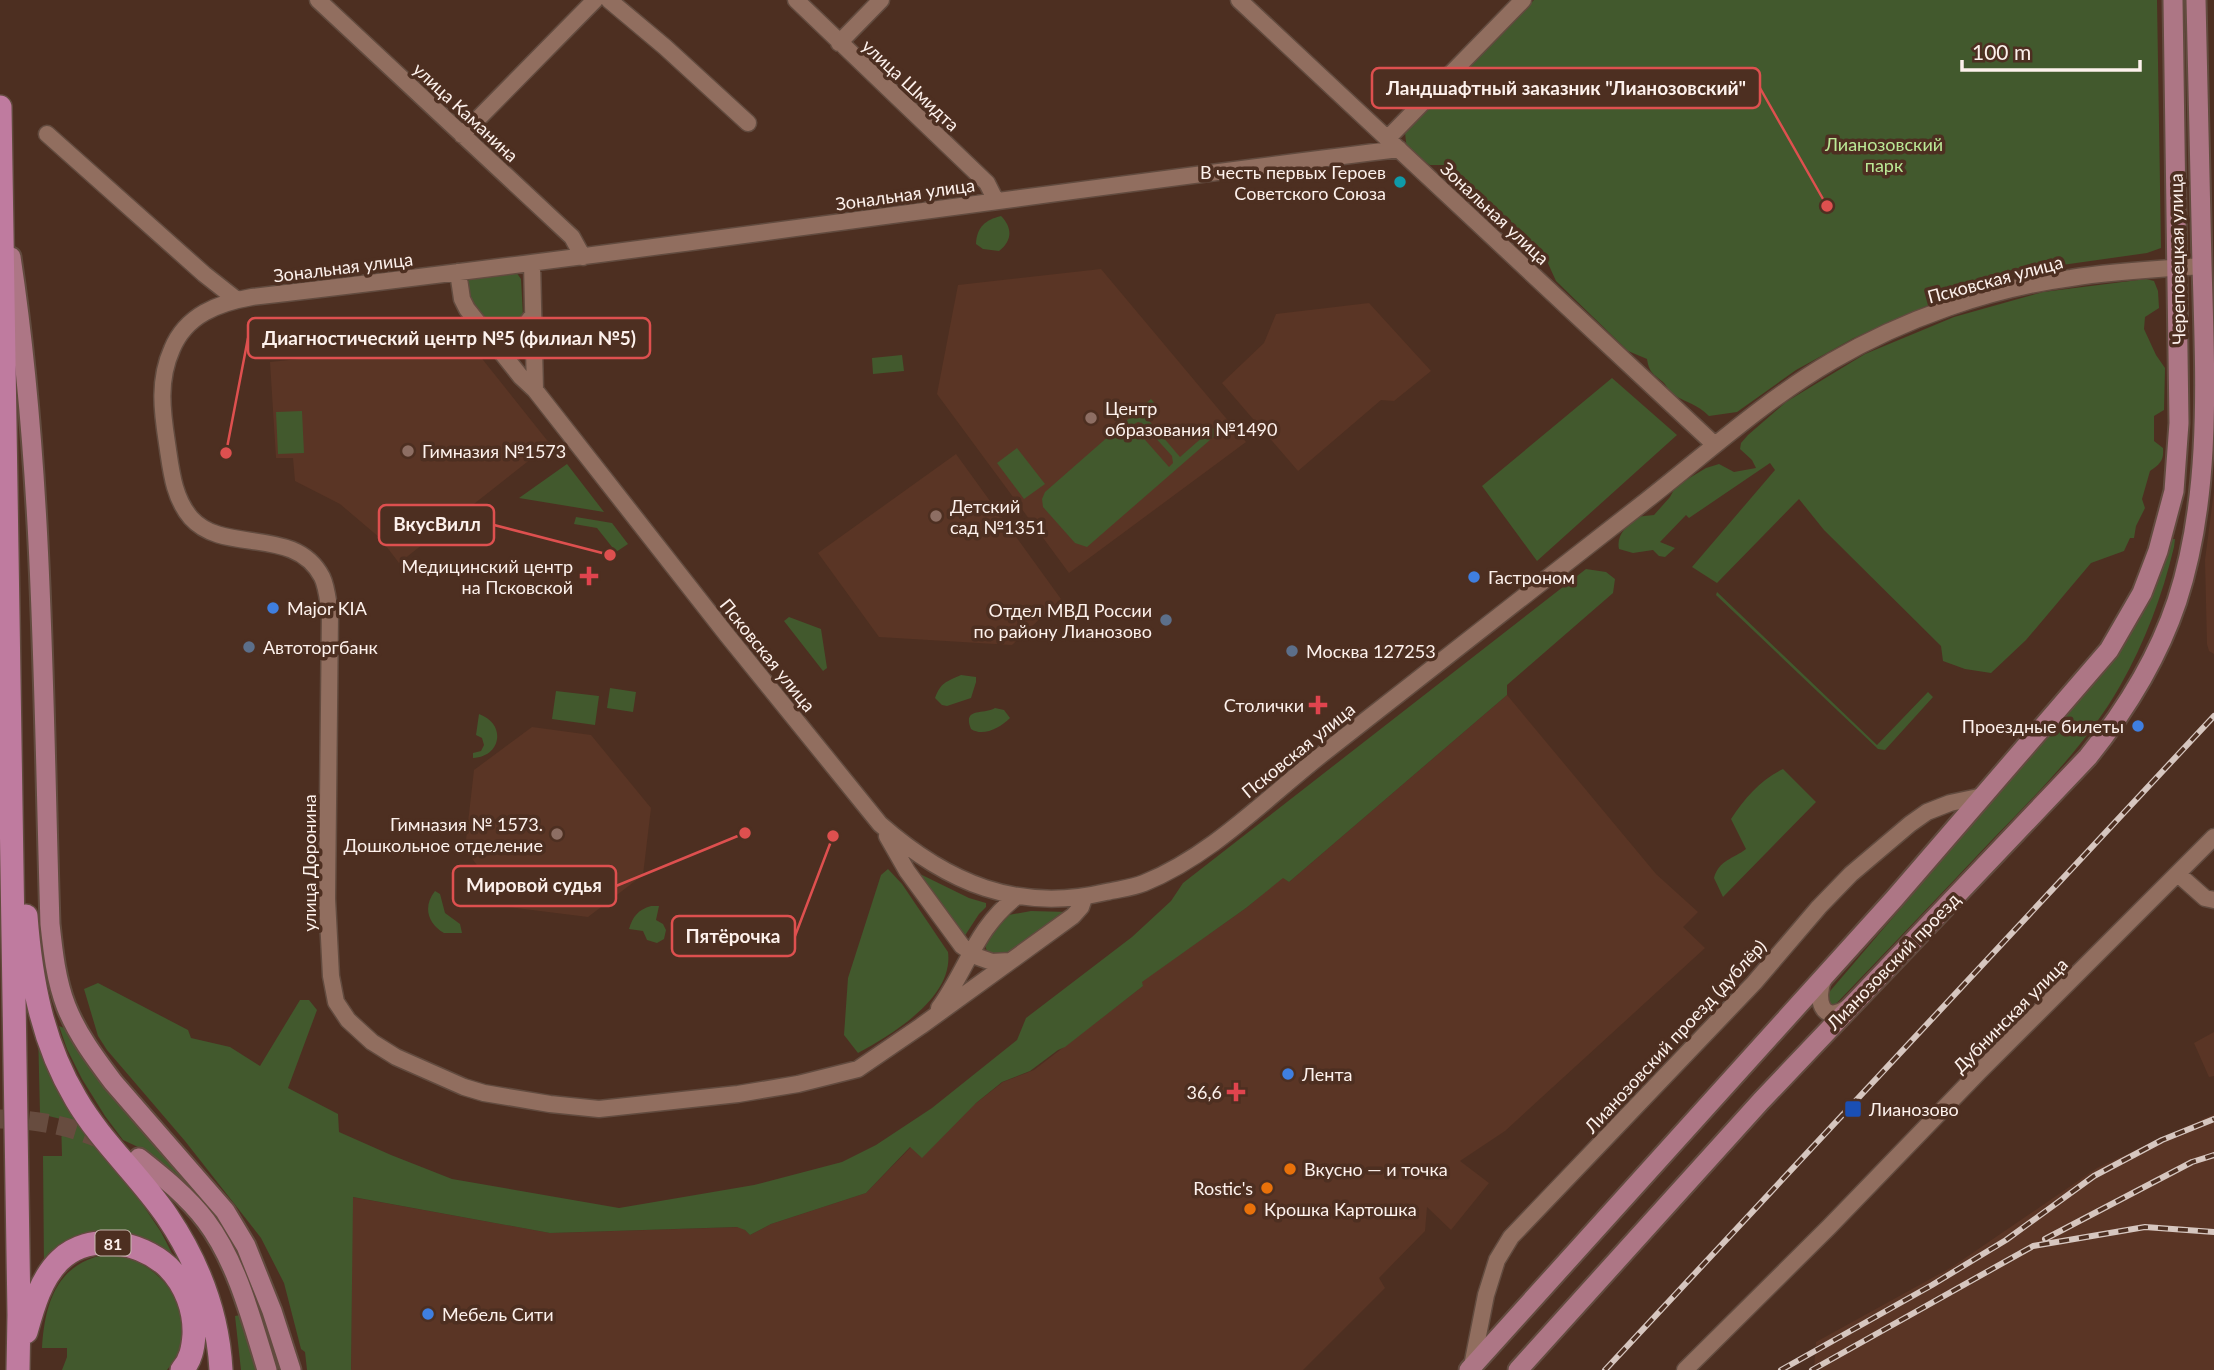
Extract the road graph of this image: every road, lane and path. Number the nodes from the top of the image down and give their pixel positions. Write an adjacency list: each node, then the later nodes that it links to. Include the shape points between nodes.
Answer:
1 (318, 0): 14 (street, улица Каманина)
2 (596, 0): 14 (street)
3 (609, 0): 12 (street)
4 (796, 0): 10 (street, улица Шмидта)
5 (881, 0): 10 (street)
6 (1239, 0): 15 (street)
7 (1523, 0): 15 (street)
8 (2174, 0): 21 (main road, Череповецкая улица)
9 (2196, 0): 20 (main road, Череповецкая улица)
10 (839, 43): 17 (street, улица Шмидта, via 987,183)
11 (0, 107): 16 (highway)
12 (748, 123)
13 (47, 134): 23 (street)
14 (462, 135): 18 (street, улица Каманина, via 572,237)
15 (1394, 144): 17 (street, Зональная улица); 27 (street, Зональная улица)
16 (1, 195): 29 (highway); 50 (main road, via 30,425 55,967 66,1006 98,1062 225,1211 246,1246)
17 (996, 201): 18 (street, Зональная улица)
18 (583, 257): 19 (street, Зональная улица)
19 (532, 263): 22 (street, Зональная улица); 24 (street)
20 (2202, 266): 21 (street, Псковская улица); 28 (main road, Череповецкая улица, via 2204,425)
21 (2177, 268): 27 (street, Псковская улица, via 2072,277 1938,312 1832,361 1765,404); 30 (main road, Череповецкая улица, via 2179,423 2174,491 2158,551 2142,593 2109,650)
22 (458, 272): 23 (street, Зональная улица); 25 (street, Псковская улица, via 467,309)
23 (237, 300): 43 (street, улица Доронина, via 197,317 171,351 162,398 173,482 192,519 210,531 298,552 323,578 330,613 327,899 331,976 336,1002 348,1020 396,1057 464,1087 599,1109 738,1094 858,1069)
24 (533, 315): 25 (street, via 510,337); 26 (street)
25 (486, 333): 26 (street, Псковская улица)
26 (535, 390): 31 (street, Псковская улица)
27 (1715, 445): 35 (street, Псковская улица, via 1225,834 1142,884)
28 (2197, 510): 42 (main road, Лианозовский проезд, via 2166,628 2154,656 2102,739)
29 (10, 710): 45 (highway); 48 (highway, via 30,966 47,1039 75,1098 167,1217 200,1278 217,1336)
30 (1983, 796): 40 (main road); 46 (street, Лианозовский проезд (дублёр), via 1927,812 1852,874 1511,1237 1497,1260 1486,1294)
31 (880, 824): 34 (street, Псковская улица, via 932,863); 37 (street)
32 (2214, 837): 33 (street, Дубнинская улица)
33 (2178, 874): 36 (street, via 2205,898); 52 (street, Дубнинская улица)
34 (1016, 897): 35 (street, Псковская улица); 38 (street, via 983,930)
35 (1084, 898): 39 (street, via 1073,916)
36 (2214, 900)
37 (952, 934): 38 (street); 41 (street, via 956,965)
38 (970, 952): 39 (street, via 992,962); 41 (street)
39 (1010, 961): 43 (street)
40 (1825, 976): 42 (street, via 1819,990 1822,1007 1834,1014); 46 (main road)
41 (952, 988): 43 (street)
42 (1847, 1008): 51 (main road, Лианозовский проезд)
43 (928, 1020)
44 (139, 1158): 49 (main road, via 184,1196 225,1251)
45 (18, 1368): 47 (highway, 81, via 38,1292 60,1260 92,1243 109,1242 147,1254 167,1267 182,1285 194,1328 193,1349)
46 (1470, 1368)
47 (182, 1370)
48 (221, 1370)
49 (267, 1370)
50 (291, 1370)
51 (1518, 1370)
52 (1685, 1370)

